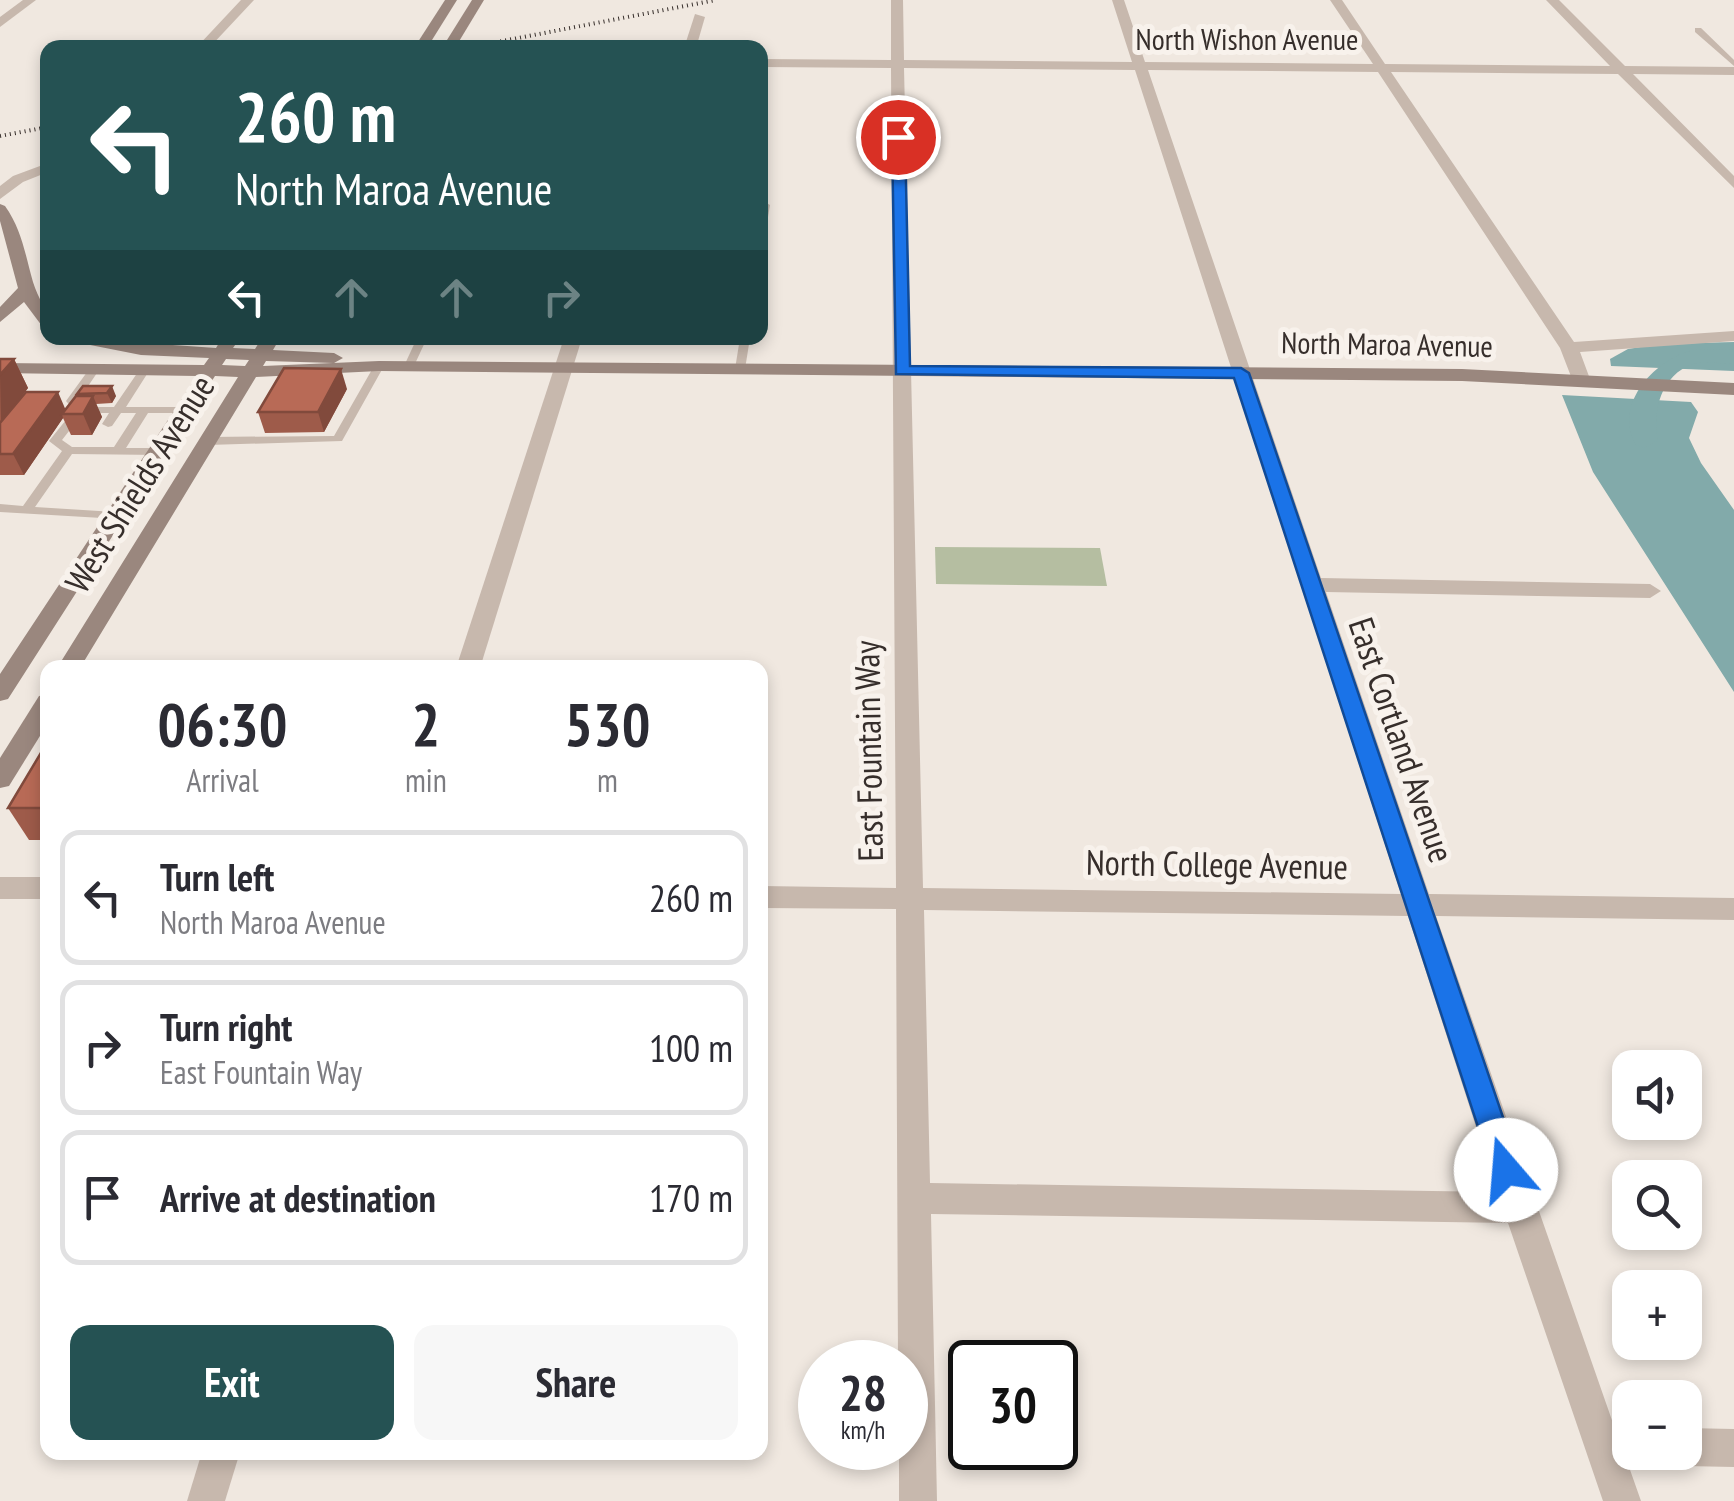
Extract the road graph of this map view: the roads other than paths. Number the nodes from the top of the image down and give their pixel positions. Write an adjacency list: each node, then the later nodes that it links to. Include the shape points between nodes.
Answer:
1 (30, 0): 10 (street)
2 (248, 0): 12 (street)
3 (451, 0): 13 (main road)
4 (478, 0): 14 (main road)
5 (897, 0): 17 (street, East Fountain Way)
6 (1118, 0): 18 (street, East Cortland Avenue)
7 (1336, 0): 20 (street)
8 (1552, 0): 21 (street)
9 (699, 16): 15 (street)
10 (0, 23)
11 (1698, 30): 19 (lane)
12 (210, 40)
13 (425, 40)
14 (453, 40)
15 (692, 40)
16 (768, 63): 17 (street, North Wishon Avenue)
17 (898, 65): 18 (street, North Wishon Avenue); 45 (street, East Fountain Way)
18 (1140, 66): 20 (street, North Wishon Avenue); 47 (street, East Cortland Avenue)
19 (1734, 67): 21 (street, North Wishon Avenue)
20 (1380, 68): 21 (street, North Wishon Avenue); 37 (street)
21 (1622, 70): 25 (street)
22 (40, 168): 24 (street)
23 (40, 169): 26 (street)
24 (0, 176)
25 (1734, 184)
26 (0, 194)
27 (0, 209): 28 (main road, via 10,220)
28 (24, 291): 29 (main road); 30 (main road)
29 (40, 315)
30 (0, 317)
31 (1734, 336): 37 (street)
32 (117, 345): 33 (main road)
33 (226, 345): 38 (main road, North Maroa Avenue); 46 (main road, West Shields Avenue)
34 (419, 345): 40 (lane)
35 (571, 345): 42 (street)
36 (744, 345): 43 (lane)
37 (1569, 348): 49 (street)
38 (261, 354): 39 (main road, North Maroa Avenue, via 304,372); 46 (main road, North Maroa Avenue); 59 (main road, West Shields Avenue)
39 (379, 366): 40 (main road, North Maroa Avenue); 59 (lane, via 338,439)
40 (409, 366): 42 (main road, North Maroa Avenue)
41 (0, 368): 48 (main road, North Maroa Avenue)
42 (564, 368): 43 (main road, North Maroa Avenue); 69 (street)
43 (740, 369): 45 (main road, North Maroa Avenue)
44 (144, 370): 46 (main road, North Maroa Avenue); 48 (main road, North Maroa Avenue); 53 (lane)
45 (902, 371): 47 (main road, North Maroa Avenue); 76 (street, East Fountain Way)
46 (209, 372): 57 (main road, West Shields Avenue)
47 (1241, 373): 49 (main road, North Maroa Avenue); 66 (street, East Cortland Avenue)
48 (96, 379): 51 (lane); 51 (lane)
49 (1580, 380): 50 (main road, North Maroa Avenue)
50 (1734, 388)
51 (81, 389): 54 (lane, via 72,400)
52 (114, 389): 53 (lane)
53 (132, 389): 55 (lane)
54 (80, 410): 55 (lane); 60 (lane, via 56,442)
55 (117, 410): 56 (lane); 58 (lane)
56 (144, 410): 57 (lane); 61 (lane)
57 (184, 410): 62 (main road, West Shields Avenue)
58 (108, 424)
59 (208, 441): 68 (main road, West Shields Avenue)
60 (69, 450): 61 (lane, via 93,445); 64 (lane)
61 (118, 451): 62 (lane)
62 (156, 452): 65 (main road, West Shields Avenue)
63 (0, 508): 64 (lane)
64 (28, 508): 65 (lane)
65 (114, 516): 70 (main road, West Shields Avenue)
66 (1312, 585): 67 (street); 77 (street, East Cortland Avenue)
67 (1650, 591)
68 (73, 660)
69 (471, 660)
70 (0, 693)
71 (40, 715): 72 (main road)
72 (0, 779)
73 (0, 888): 74 (street)
74 (40, 888)
75 (768, 897): 76 (street, North College Avenue)
76 (908, 898): 77 (street, North College Avenue); 79 (street, East Fountain Way)
77 (1419, 905): 78 (street, North College Avenue); 80 (street, East Cortland Avenue)
78 (1734, 909)
79 (912, 1198): 80 (street); 87 (street, East Fountain Way)
80 (1519, 1208): 81 (street, East Cortland Avenue)
81 (1612, 1435)
82 (1702, 1447): 83 (street)
83 (1734, 1448)
84 (219, 1460): 86 (street)
85 (1619, 1470): 88 (street, East Cortland Avenue)
86 (206, 1501)
87 (918, 1501)
88 (1622, 1501)

